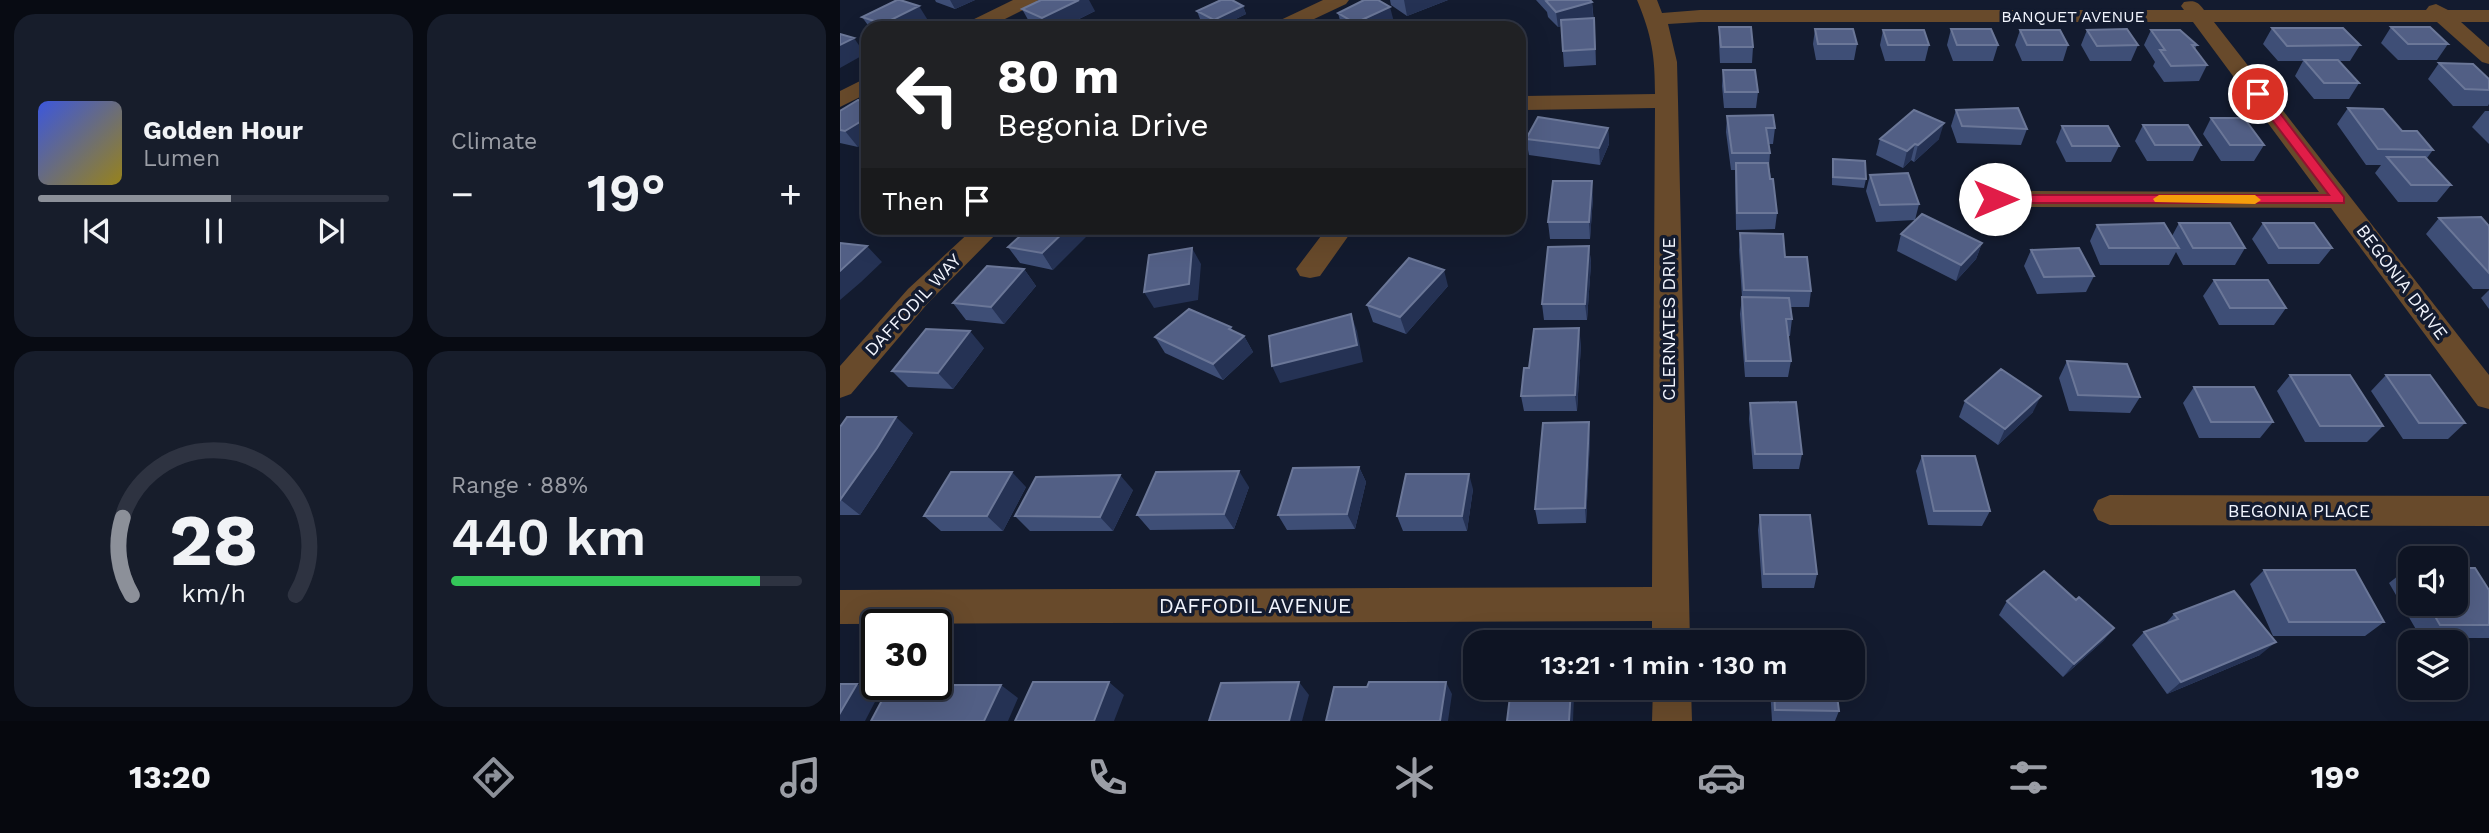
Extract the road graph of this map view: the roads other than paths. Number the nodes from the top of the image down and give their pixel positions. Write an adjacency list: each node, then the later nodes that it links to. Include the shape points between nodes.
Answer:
1 (1028, 0): 8 (street)
2 (1339, 0): 9 (street)
3 (2425, 0): 6 (street)
4 (2193, 8): 5 (street, BANQUET AVENUE, via 1700,16); 6 (street, BANQUET AVENUE); 16 (street, BEGONIA DRIVE)
5 (1652, 9): 13 (street, CLERNATES DRIVE, via 1664,47)
6 (2442, 16): 7 (street, BANQUET AVENUE); 10 (street)
7 (2489, 16)
8 (985, 21)
9 (1294, 21)
10 (2489, 58)
11 (861, 88): 12 (street)
12 (840, 100)
13 (1667, 102): 14 (street); 24 (street, CLERNATES DRIVE)
14 (1526, 103)
15 (1995, 199): 16 (street)
16 (2339, 200): 21 (street, BEGONIA DRIVE)
17 (982, 235): 20 (street, DAFFODIL WAY, via 918,296)
18 (1336, 235): 19 (street)
19 (1310, 269)
20 (840, 386)
21 (2489, 397)
22 (2110, 510): 23 (street, BEGONIA PLACE)
23 (2489, 511)
24 (1671, 604): 25 (street, DAFFODIL AVENUE); 26 (street, CLERNATES DRIVE)
25 (840, 607)
26 (1671, 630)
27 (1672, 700): 28 (street)
28 (1672, 721)

